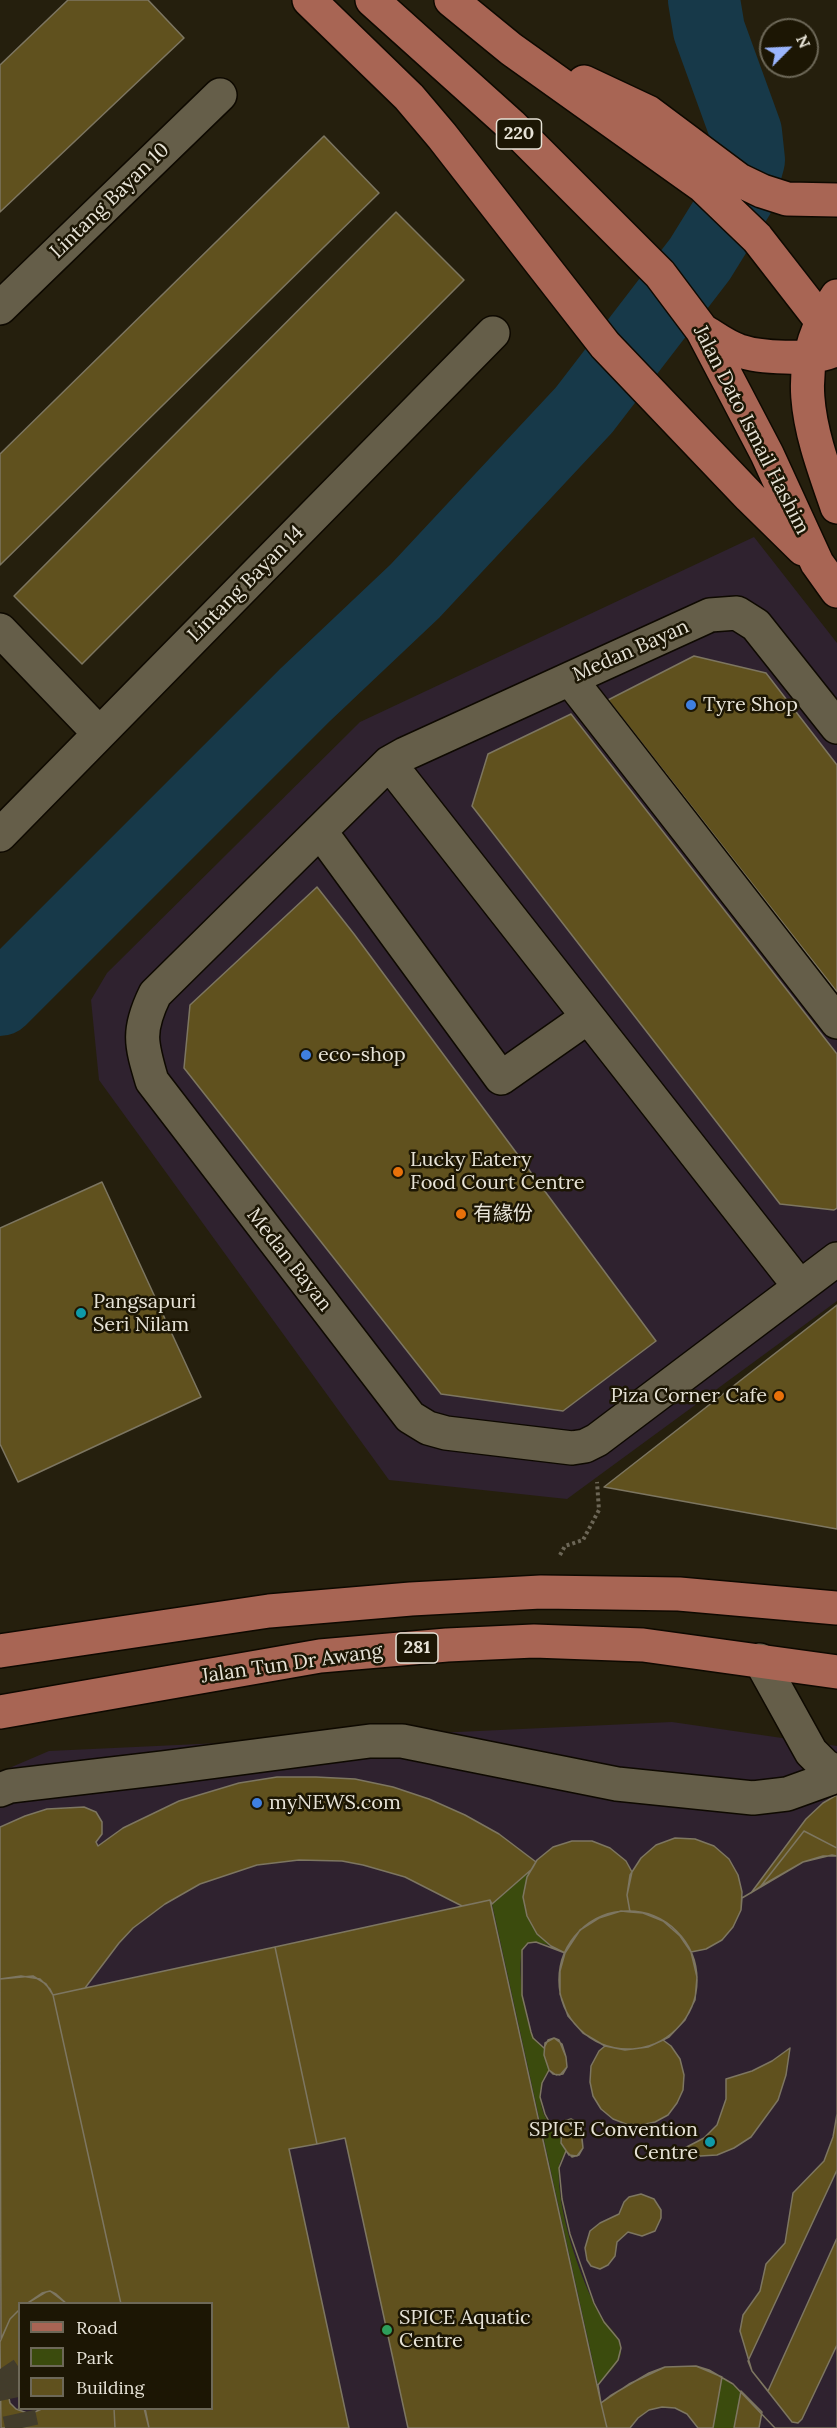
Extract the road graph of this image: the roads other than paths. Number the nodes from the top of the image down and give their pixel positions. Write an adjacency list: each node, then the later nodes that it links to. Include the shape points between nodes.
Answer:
1 (309, 0): 12 (main road, via 436,128 605,345)
2 (372, 0): 8 (main road, Jalan Dato Ismail Hashim / 220, via 511,125 660,274)
3 (451, 0): 5 (main road, via 511,49)
4 (220, 95): 7 (street, Lintang Bayan 10)
5 (709, 174): 6 (main road, via 739,180 787,199); 9 (main road)
6 (837, 200)
7 (0, 308)
8 (696, 321): 9 (main road, via 737,351 753,355); 12 (main road, Jalan Dato Ismail Hashim / 220, via 767,454)
9 (829, 332): 11 (main road, via 808,411 813,438)
10 (493, 333): 17 (street, Lintang Bayan 14)
11 (837, 507)
12 (817, 563): 13 (main road, Jalan Dato Ismail Hashim / 220)
13 (837, 591)
14 (0, 630): 17 (street)
15 (570, 679): 16 (street, Medan Bayan, via 710,615 737,613 756,625); 18 (street, Medan Bayan); 22 (street)
16 (837, 728)
17 (99, 733): 20 (street, Lintang Bayan 14)
18 (389, 763): 19 (street, Medan Bayan); 21 (street)
19 (320, 831): 21 (street, via 501,1078); 24 (street, Medan Bayan, via 156,994 145,1016 142,1048 152,1081 410,1417 446,1433 572,1448 585,1446)
20 (0, 835)
21 (588, 1017): 24 (street)
22 (837, 1022)
23 (837, 1259): 24 (street, Medan Bayan)
24 (800, 1287)
25 (837, 1608): 26 (main road, via 679,1594 541,1592 269,1611)
26 (0, 1651)
27 (760, 1659): 28 (main road, Jalan Tun Dr Awang / 281); 29 (main road, Jalan Tun Dr Awang / 281, via 643,1645 534,1641 447,1645 320,1656); 32 (street, via 811,1752)
28 (837, 1672)
29 (34, 1704): 30 (main road, Jalan Tun Dr Awang / 281); 31 (main road)
30 (0, 1712)
31 (0, 1728)
32 (837, 1774): 33 (street, via 787,1794 753,1798 617,1784 402,1741 370,1741)
33 (0, 1790)

